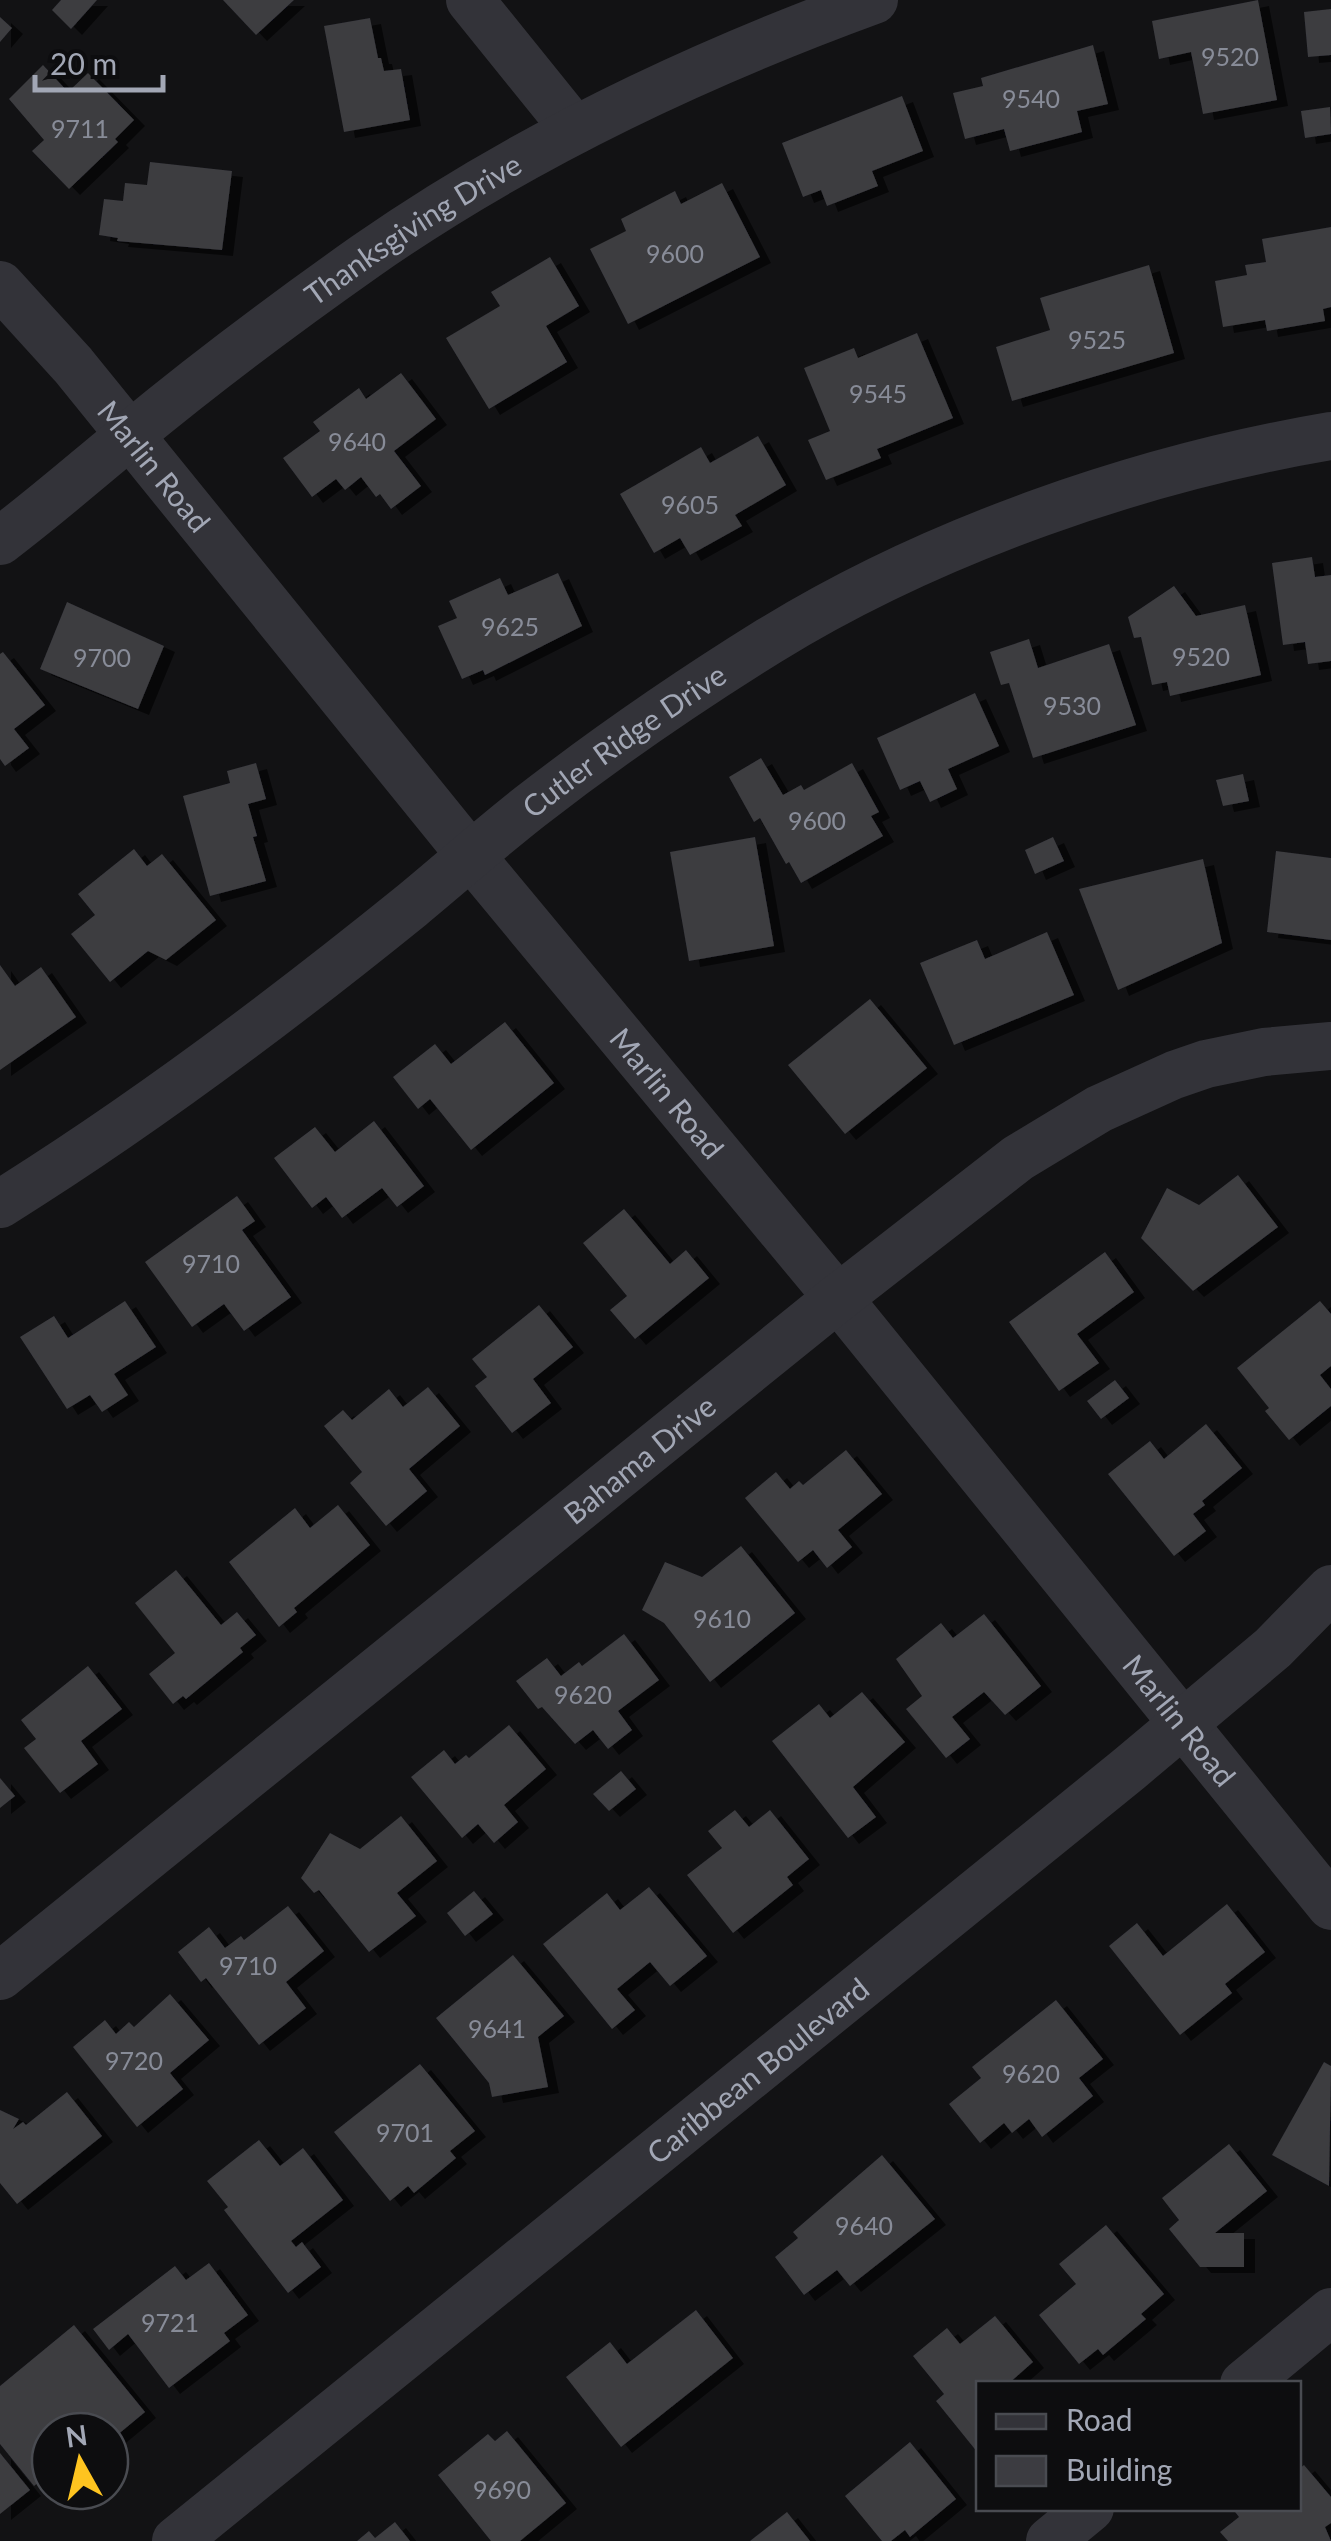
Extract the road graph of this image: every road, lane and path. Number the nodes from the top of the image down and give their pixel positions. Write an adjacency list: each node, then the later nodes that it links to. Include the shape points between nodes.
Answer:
1 (470, 0): 3 (street)
2 (874, 0): 3 (street, Thanksgiving Drive, via 700,70)
3 (575, 130): 5 (street, Thanksgiving Drive, via 369,254)
4 (0, 285): 5 (street, Marlin Road)
5 (129, 436): 7 (street, Thanksgiving Drive); 8 (street, Marlin Road)
6 (1331, 436): 8 (street, Cutler Ridge Drive, via 1071,503 856,594 663,711)
7 (0, 541)
8 (470, 856): 10 (street, Cutler Ridge Drive, via 252,1029); 11 (street, Marlin Road)
9 (1331, 1046): 11 (street, Bahama Drive, via 1206,1064 1099,1109 1018,1158)
10 (0, 1204)
11 (838, 1298): 13 (street, Marlin Road); 15 (street, Bahama Drive)
12 (1331, 1589): 13 (street, Caribbean Boulevard)
13 (1182, 1725): 14 (street, Marlin Road); 19 (street, Caribbean Boulevard)
14 (1331, 1906)
15 (0, 1976)
16 (1331, 2312): 17 (street)
17 (1248, 2381)
18 (1086, 2511): 20 (street)
19 (176, 2541)
20 (1050, 2541)

